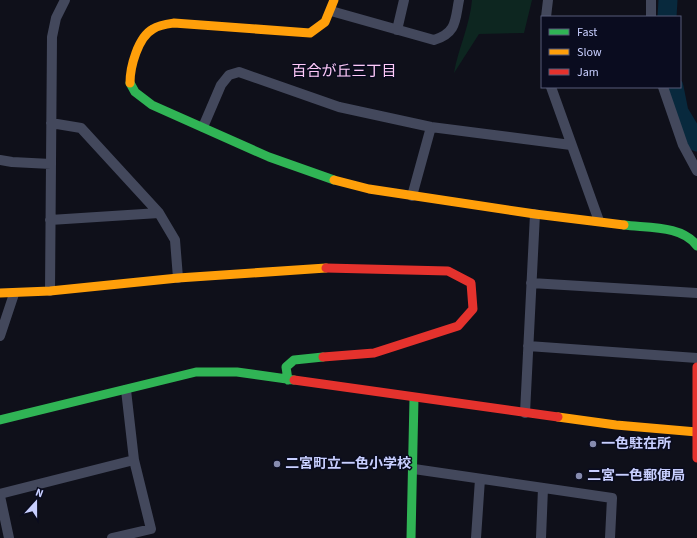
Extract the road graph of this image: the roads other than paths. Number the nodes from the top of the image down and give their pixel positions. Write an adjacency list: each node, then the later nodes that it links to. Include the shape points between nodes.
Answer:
1 (65, 0): 13 (street, via 56,18 52,37)
2 (334, 0): 7 (street)
3 (404, 0): 10 (street)
4 (459, 0): 10 (street, via 453,28 446,36 434,40)
5 (548, 0): 8 (street)
6 (651, 0): 9 (street)
7 (331, 11): 10 (street); 14 (street, via 325,22 310,33 174,23 158,26 149,31 134,62 130,86 135,93 152,105)
8 (546, 16)
9 (651, 16)
10 (396, 30)
11 (551, 88): 16 (street)
12 (663, 88): 19 (street, via 683,145)
13 (51, 123): 18 (street); 21 (street, via 81,128)
14 (203, 127): 15 (street, via 221,85 229,75 239,72 339,106); 20 (street, via 322,178)
15 (431, 127): 16 (street); 20 (street)
16 (571, 145): 24 (street)
17 (0, 160): 18 (street)
18 (51, 164): 23 (street)
19 (697, 171)
20 (412, 196): 22 (street)
21 (159, 213): 23 (street); 26 (street, via 175,240)
22 (535, 214): 24 (street); 27 (street)
23 (50, 220): 28 (street)
24 (599, 221): 25 (street, via 674,231)
25 (696, 241)
26 (178, 278): 28 (street); 36 (street, via 314,268 448,271 471,283 473,309 458,326 374,353 294,360 286,366)
27 (531, 283): 30 (street); 33 (street)
28 (50, 291): 31 (street)
29 (0, 293): 31 (street)
30 (697, 293)
31 (14, 294): 32 (street)
32 (0, 336)
33 (528, 346): 34 (street); 39 (street)
34 (697, 358)
35 (697, 367): 41 (street)
36 (288, 380): 37 (street, via 237,372 196,372); 38 (street)
37 (126, 390): 40 (street); 43 (street)
38 (414, 398): 39 (street); 44 (street)
39 (525, 413): 41 (street)
40 (0, 420)
41 (696, 432): 42 (street)
42 (697, 458)
43 (134, 460): 47 (street); 49 (street, via 151,529)
44 (414, 469): 45 (street); 50 (street)
45 (480, 479): 46 (street); 51 (street)
46 (543, 488): 52 (street); 53 (street, via 612,498)
47 (0, 495): 48 (street)
48 (9, 538)
49 (112, 538)
50 (411, 538)
51 (476, 538)
52 (542, 538)
53 (610, 538)

